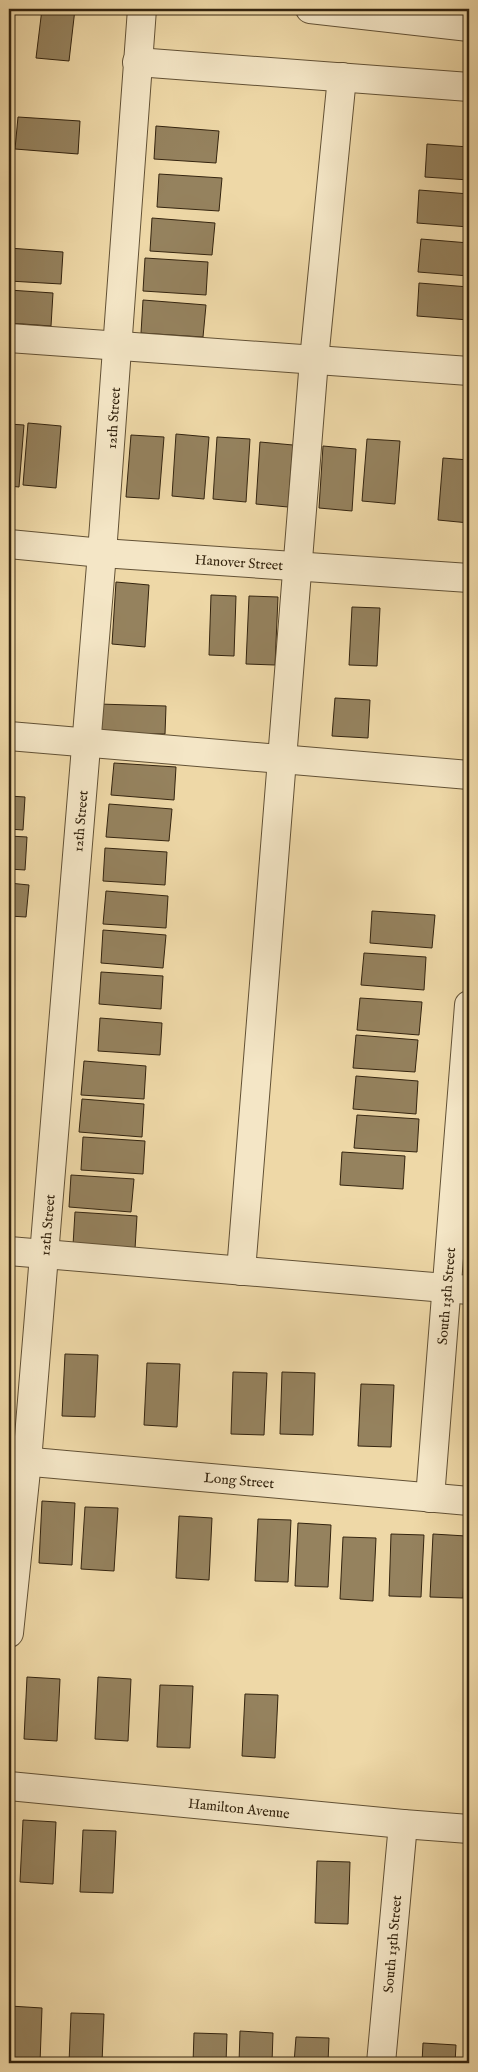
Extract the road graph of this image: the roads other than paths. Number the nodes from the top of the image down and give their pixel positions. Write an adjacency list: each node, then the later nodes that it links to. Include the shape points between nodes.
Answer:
1 (142, 9): 4 (street, 12th Street)
2 (310, 9): 3 (street)
3 (469, 28)
4 (137, 62): 5 (street); 8 (street, 12th Street)
5 (342, 77): 6 (street); 9 (street)
6 (469, 87)
7 (9, 338): 8 (street)
8 (118, 347): 9 (street); 12 (street, 12th Street)
9 (314, 360): 10 (street); 13 (street)
10 (469, 371)
11 (9, 544): 12 (street, Hanover Street)
12 (102, 553): 13 (street, Hanover Street); 16 (street, 12th Street)
13 (297, 566): 14 (street, Hanover Street); 17 (street)
14 (469, 578)
15 (9, 736): 16 (street)
16 (87, 742): 17 (street); 21 (street, 12th Street)
17 (282, 759): 18 (street); 22 (street)
18 (469, 775)
19 (469, 1005): 23 (street, South 13th Street)
20 (9, 1251): 21 (street)
21 (44, 1254): 22 (street); 24 (street, 12th Street)
22 (241, 1271): 23 (street)
23 (458, 1289): 25 (street, South 13th Street)
24 (18, 1460): 25 (street, Long Street); 27 (street, 12th Street)
25 (430, 1498): 26 (street, Long Street)
26 (469, 1500)
27 (9, 1633)
28 (9, 1786): 29 (street, Hamilton Avenue)
29 (403, 1824): 30 (street, Hamilton Avenue); 31 (street, South 13th Street)
30 (469, 1829)
31 (381, 2063)

